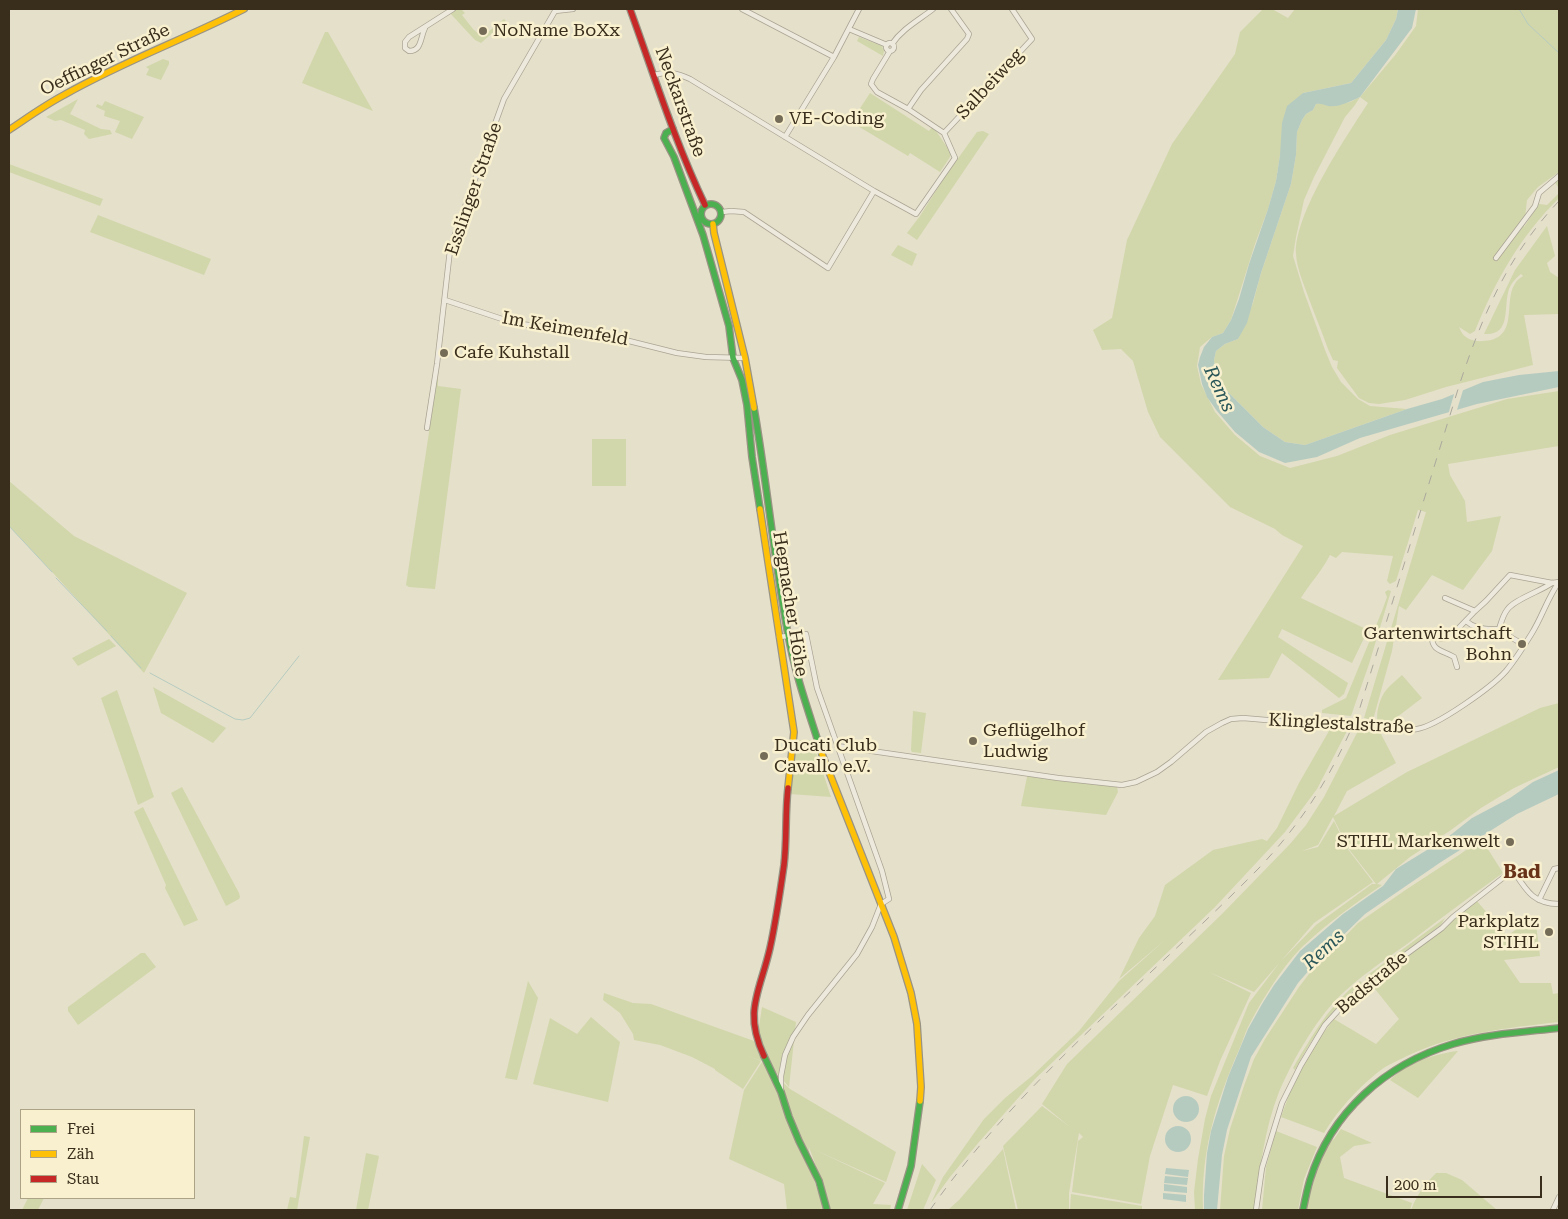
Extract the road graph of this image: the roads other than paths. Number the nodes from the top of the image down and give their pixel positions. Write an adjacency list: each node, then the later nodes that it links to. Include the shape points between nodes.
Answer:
1 (244, 9): 18 (main road, Oeffinger Straße, via 76,87)
2 (453, 9): 11 (street)
3 (572, 9): 10 (street, Esslinger Straße)
4 (630, 9): 15 (main road, Neckarstraße)
5 (742, 9): 14 (street)
6 (859, 9): 12 (street)
7 (933, 9): 13 (street)
8 (951, 9): 16 (street, via 969,34 968,39)
9 (1012, 9): 19 (street, Salbeiweg, via 1032,39)
10 (555, 10): 27 (street, Esslinger Straße, via 504,99 452,244)
11 (425, 28): 11 (street, via 405,42 409,52 419,48)
12 (849, 29): 13 (street); 14 (street)
13 (889, 44): 16 (street, via 894,48 871,84 877,92)
14 (834, 58): 20 (street)
15 (654, 75): 17 (main road, Neckarstraße); 20 (street, via 677,73)
16 (908, 109): 19 (street)
17 (673, 129): 23 (main road, Neckarstraße); 28 (main road, Hegnacher Höhe, via 664,138 689,194 702,235 729,326)
18 (9, 130)
19 (944, 133): 22 (street, via 955,158 916,214)
20 (785, 137): 22 (street)
21 (1559, 176): 26 (street, via 1539,192 1535,206)
22 (874, 191): 24 (street, via 828,268 744,212)
23 (706, 205): 24 (main road, via 714,204); 25 (main road, via 701,211 702,220)
24 (722, 212): 25 (main road, via 720,219)
25 (713, 224): 29 (main road, Hegnacher Höhe)
26 (1496, 258)
27 (445, 300): 28 (street, Im Keimenfeld, via 514,323 609,336 706,357); 30 (street, Esslinger Straße)
28 (733, 358): 29 (street, Im Keimenfeld); 38 (main road, Hegnacher Höhe, via 747,405)
29 (745, 358): 37 (main road, Hegnacher Höhe)
30 (427, 428)
31 (1559, 582): 32 (street); 39 (street, Klinglestalstraße)
32 (1552, 583): 34 (street, via 1510,575); 36 (street, via 1507,609)
33 (1445, 598): 34 (street)
34 (1475, 611): 35 (street)
35 (1466, 621): 36 (street, via 1487,630); 40 (street, via 1450,637 1441,639 1432,635 1431,642 1436,649 1454,657)
36 (1499, 629): 39 (street)
37 (788, 635): 38 (street); 41 (street, via 806,634 817,688); 44 (main road, Hegnacher Höhe, via 825,766)
38 (779, 637): 47 (main road, Hegnacher Höhe, via 794,732 784,863 774,927 754,1011 757,1040)
39 (1524, 645): 41 (street, Klinglestalstraße, bridge, via 1497,680 1423,728 1407,730 1320,720 1231,719 1206,732 1157,772 1122,785)
40 (1457, 667)
41 (837, 746): 44 (street, via 889,898)
42 (1559, 868): 43 (street, via 1554,869)
43 (1539, 900): 45 (street); 51 (street, Badstraße, via 1526,891 1513,870 1371,980 1325,1025 1300,1065 1282,1103 1262,1168)
44 (881, 904): 47 (street, Hegnacher Höhe, via 857,954 808,1015 788,1046 782,1065); 50 (main road, Hegnacher Höhe, via 904,964 920,1054 918,1122 911,1166)
45 (1559, 904)
46 (1559, 1028): 52 (main road, via 1453,1044 1389,1072 1362,1094 1340,1119 1319,1155)
47 (781, 1092): 49 (main road, Hegnacher Höhe, via 799,1141 819,1181)
48 (1559, 1197): 53 (street)
49 (827, 1210)
50 (898, 1210)
51 (1256, 1210)
52 (1303, 1210)
53 (1553, 1210)

